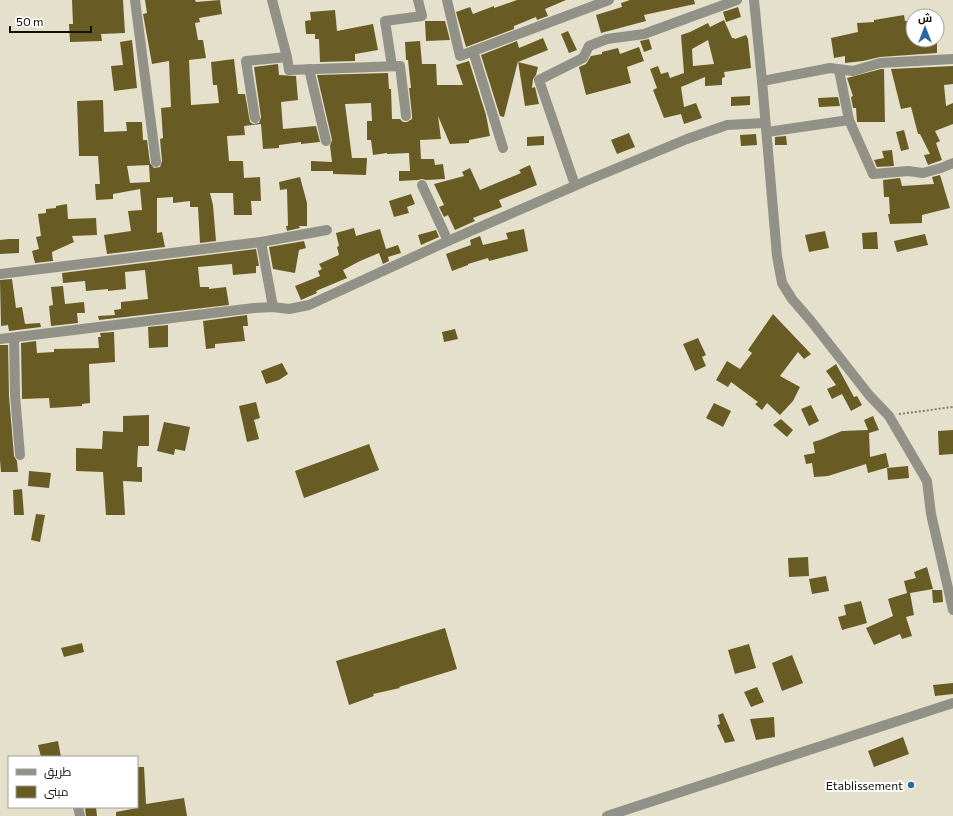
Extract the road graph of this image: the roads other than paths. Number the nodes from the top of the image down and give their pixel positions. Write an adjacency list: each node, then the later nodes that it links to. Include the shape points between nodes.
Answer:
1 (135, 0): 21 (street)
2 (272, 0): 9 (street)
3 (418, 0): 11 (street, via 422,16 385,21)
4 (447, 0): 8 (street, via 460,56)
5 (609, 0): 8 (street)
6 (737, 0): 24 (street, via 644,34 607,40 589,46 583,58 539,80)
7 (754, 0): 14 (street)
8 (473, 51): 20 (street)
9 (287, 57): 12 (street, via 289,70); 16 (street, via 246,61)
10 (953, 59): 13 (street, via 880,63 853,71)
11 (392, 66): 12 (street); 15 (street, via 400,66)
12 (309, 69): 19 (street)
13 (839, 70): 14 (street, via 830,68); 17 (street)
14 (762, 81): 18 (street)
15 (406, 116)
16 (256, 118)
17 (849, 120): 18 (street); 22 (street, via 874,174 908,171 923,173)
18 (766, 127): 24 (street, via 727,125); 33 (street, via 777,256 782,283 869,395 889,416 927,481 931,514)
19 (326, 141)
20 (503, 148)
21 (156, 162)
22 (953, 163)
23 (422, 185): 26 (street)
24 (575, 185): 26 (street)
25 (327, 230): 27 (street)
26 (448, 241): 29 (street, via 309,305 289,309)
27 (261, 242): 28 (street); 29 (street)
28 (0, 274)
29 (273, 307): 30 (street)
30 (14, 338): 31 (street); 32 (street)
31 (0, 339)
32 (20, 455)
33 (953, 610)
34 (953, 704): 35 (street)
35 (607, 816)

